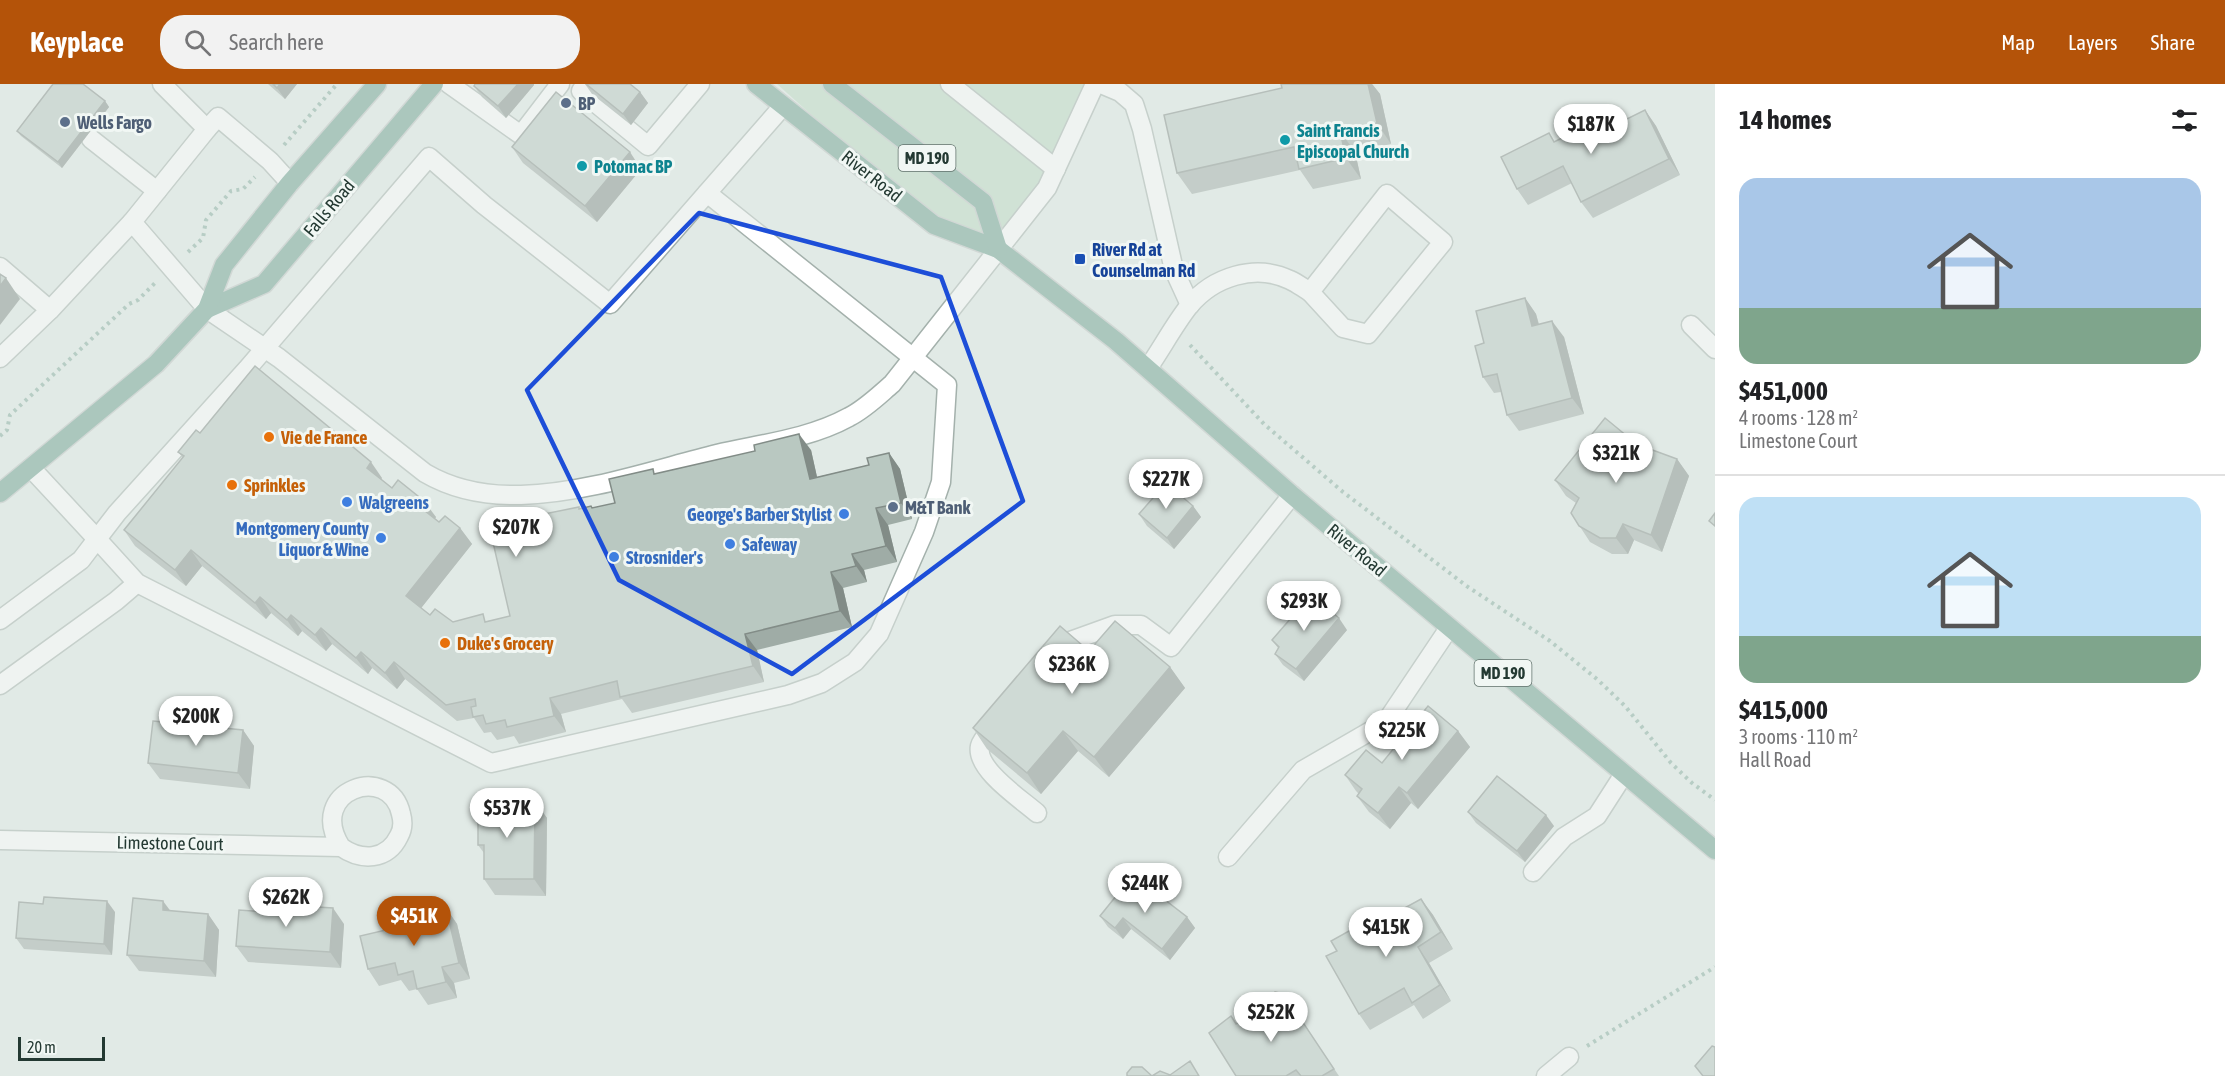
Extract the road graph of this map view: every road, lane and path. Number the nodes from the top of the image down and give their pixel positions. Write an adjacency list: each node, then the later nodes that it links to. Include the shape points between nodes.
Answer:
1 (162, 84): 14 (street)
2 (377, 84): 17 (main road, Falls Road)
3 (434, 84): 25 (main road, Falls Road, via 264,285)
4 (448, 84): 5 (street, via 521,135)
5 (560, 84)
6 (700, 84): 12 (street, via 648,146)
7 (756, 84): 13 (main road, River Road / MD 190)
8 (832, 84): 21 (main road, MD 190, via 983,202)
9 (950, 84): 16 (street)
10 (1095, 84): 16 (street)
11 (1101, 84): 24 (street, via 1120,92 1134,104 1174,270)
12 (579, 86)
13 (783, 106): 19 (street); 21 (main road, River Road / MD 190, via 934,225)
14 (207, 129): 17 (street, via 218,117); 18 (street)
15 (91, 139): 18 (street)
16 (1056, 169): 21 (street, via 1047,188)
17 (290, 183): 25 (main road, Falls Road, via 224,265)
18 (157, 191): 20 (street)
19 (707, 193): 29 (street, via 610,304 429,158); 32 (street)
20 (132, 222): 25 (street); 26 (street)
21 (998, 249): 32 (street); 33 (main road, River Road / MD 190)
22 (0, 267): 26 (street)
23 (1310, 292): 23 (street, via 1343,328 1368,334 1443,242 1387,194); 24 (street, via 1289,279 1242,273 1213,284)
24 (1190, 305): 28 (street)
25 (207, 309): 29 (street); 34 (main road, Falls Road, via 156,364)
26 (50, 310): 31 (street)
27 (1691, 325): 30 (street)
28 (1173, 331): 33 (street); 45 (path, via 1264,424 1343,492 1598,680 1625,706 1671,763)
29 (265, 348): 32 (street, via 439,481 469,491 521,495 579,488 819,429 848,418 872,402); 37 (street)
30 (1715, 349)
31 (0, 358)
32 (912, 358): 38 (street, via 947,385 940,482 924,532 879,634 855,662 822,683 788,695 491,763)
33 (1148, 368): 36 (main road, River Road / MD 190)
34 (31, 468): 35 (main road, Falls Road); 37 (street)
35 (1, 491)
36 (1292, 495): 40 (main road, River Road / MD 190); 41 (street, via 1171,647 1141,625 1115,625 1065,644)
37 (97, 539): 38 (street); 39 (street, via 81,560)
38 (137, 583): 42 (street)
39 (0, 620)
40 (1449, 628): 44 (main road, River Road / MD 190); 50 (street, via 1386,722 1303,770)
41 (1042, 671)
42 (0, 685)
43 (1011, 707): 46 (street, via 981,743 979,755 985,768)
44 (1624, 774): 49 (main road, River Road / MD 190); 51 (street, via 1597,816 1564,837)
45 (1715, 800)
46 (1037, 813)
47 (0, 840): 48 (street, Limestone Court)
48 (341, 847)
49 (1715, 850)
50 (1228, 857)
51 (1533, 872)
52 (1715, 967): 53 (path)
53 (1569, 1057): 54 (street)
54 (1546, 1076)

